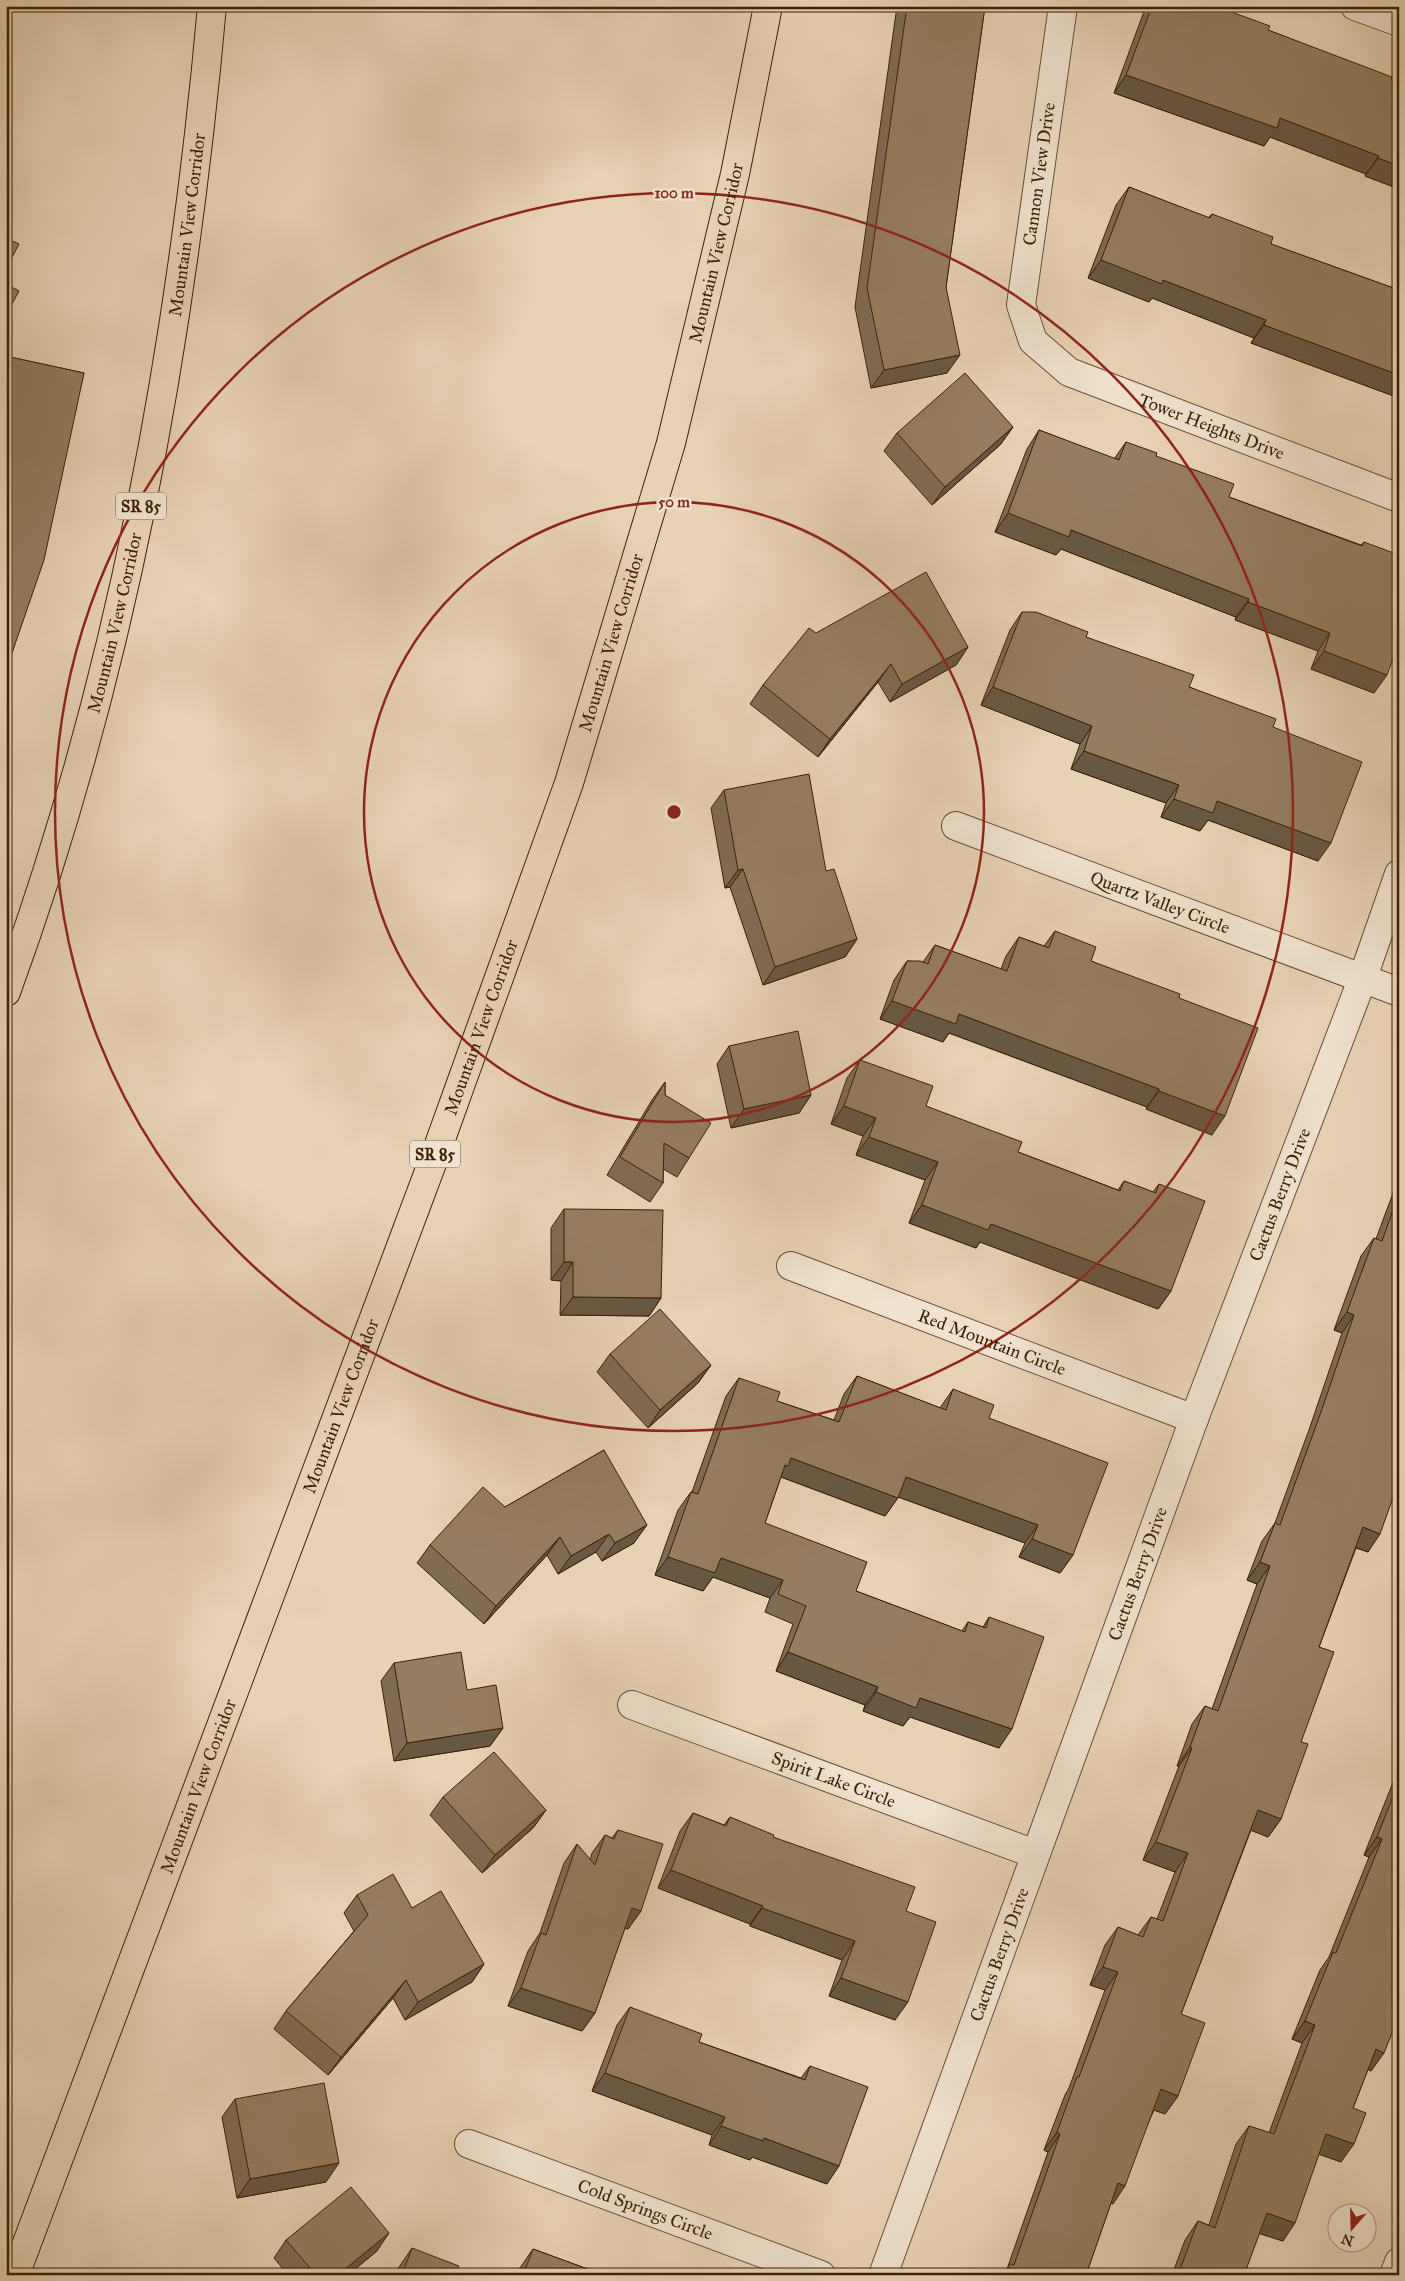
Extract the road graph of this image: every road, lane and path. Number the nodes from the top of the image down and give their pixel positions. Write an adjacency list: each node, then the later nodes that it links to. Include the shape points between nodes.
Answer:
1 (212, 6): 11 (highway, Mountain View Corridor / SR 85, via 176,312 134,543 74,787)
2 (768, 6): 19 (highway, Mountain View Corridor / SR 85, via 736,174 671,443 569,783 437,1150)
3 (1063, 6): 6 (street, Cannon View Drive, via 1021,305)
4 (1355, 6): 5 (street)
5 (1399, 22)
6 (1033, 341): 7 (street, Tower Heights Drive, via 1069,372)
7 (1399, 498)
8 (956, 826): 10 (street, Quartz Valley Circle)
9 (1399, 874): 10 (street, Cactus Berry Drive)
10 (1362, 980): 12 (street, Quartz Valley Circle); 14 (street, Cactus Berry Drive)
11 (6, 992)
12 (1399, 992)
13 (791, 1266): 14 (street, Red Mountain Circle)
14 (1194, 1419): 16 (street, Cactus Berry Drive)
15 (632, 1706): 16 (street, Spirit Lake Circle)
16 (1035, 1854): 21 (street, Cactus Berry Drive)
17 (469, 2144): 20 (street, Cold Springs Circle)
18 (1399, 2262): 22 (street)
19 (15, 2275)
20 (821, 2275)
21 (883, 2275)
22 (1394, 2275)

